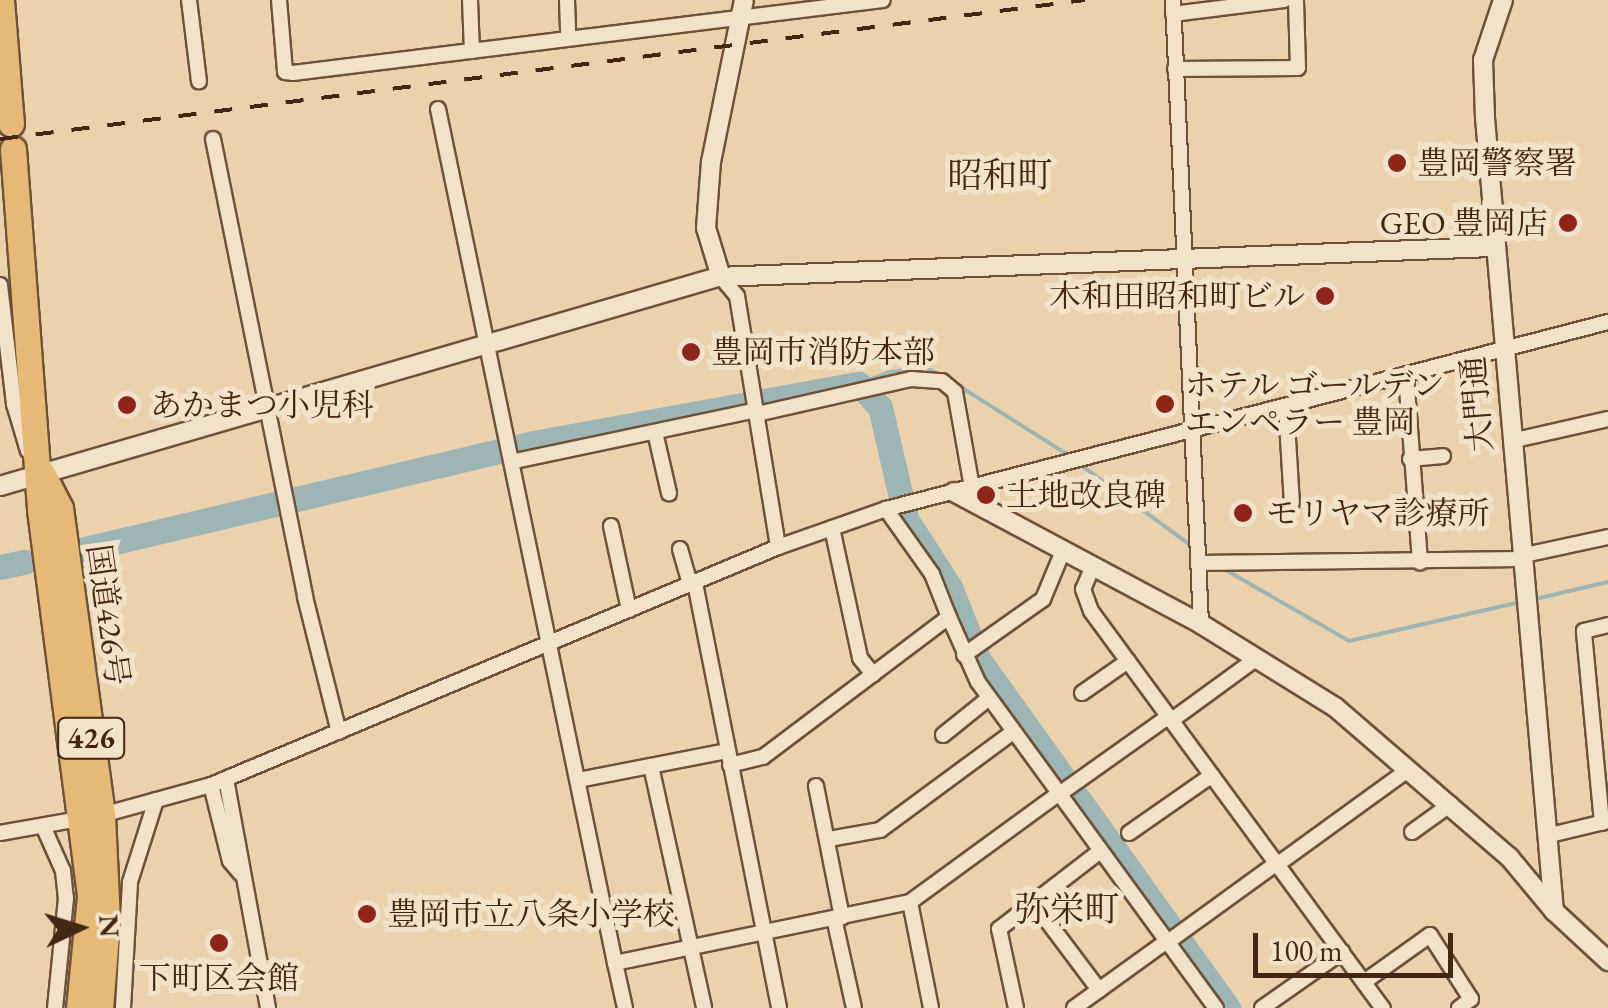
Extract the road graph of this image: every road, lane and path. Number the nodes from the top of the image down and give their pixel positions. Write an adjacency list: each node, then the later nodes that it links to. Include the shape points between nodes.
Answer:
1 (1, 0): 36 (highway, 国道426号 / 426)
2 (189, 0): 15 (street)
3 (279, 0): 13 (street, via 284,72)
4 (470, 0): 13 (street)
5 (567, 0): 12 (street)
6 (883, 0): 11 (street)
7 (1284, 0): 10 (street)
8 (1296, 0): 14 (street, via 1298,68)
9 (1503, 0): 18 (street, 大門通, via 1483,60)
10 (1173, 7): 14 (street)
11 (743, 9): 12 (street); 20 (street, via 706,216 710,256)
12 (568, 37): 13 (street)
13 (472, 51)
14 (1175, 70): 19 (street)
15 (199, 82)
16 (438, 109): 23 (street)
17 (213, 139): 27 (street)
18 (1492, 246): 19 (street); 24 (street, 大門通)
19 (1187, 258): 20 (street); 30 (street)
20 (721, 277): 23 (street); 28 (street, via 736,296)
21 (0, 285): 36 (street, via 14,404 24,446)
22 (1608, 322): 24 (street)
23 (489, 344): 27 (street); 35 (street)
24 (1503, 349): 25 (street); 32 (street, 大門通)
25 (1406, 374): 26 (street); 34 (street)
26 (1286, 406): 30 (street); 40 (street)
27 (270, 408): 36 (street); 65 (street)
28 (756, 412): 31 (street); 38 (street, via 928,377 951,386); 45 (street)
29 (1608, 419): 32 (street)
30 (1196, 430): 38 (street); 49 (street)
31 (655, 432): 35 (street); 39 (street)
32 (1511, 441): 48 (street, 大門通)
33 (1443, 456): 34 (street)
34 (1410, 458): 50 (street)
35 (515, 461): 57 (street)
36 (42, 473): 37 (street); 79 (highway, 国道426号 / 426, via 60,508)
37 (0, 486)
38 (963, 490): 41 (street); 47 (street)
39 (669, 493)
40 (1292, 503)
41 (886, 509): 43 (street); 54 (street, via 932,574)
42 (610, 526): 53 (street)
43 (832, 528): 45 (street); 61 (street, via 860,658)
44 (1608, 536): 48 (street)
45 (778, 547): 52 (street)
46 (680, 549): 52 (street)
47 (1063, 550): 51 (street); 58 (street, via 1043,598)
48 (1521, 558): 50 (street); 85 (street, 大門通)
49 (1198, 562): 50 (street); 55 (street)
50 (1420, 562)
51 (1093, 566): 55 (street); 60 (street, via 1084,598)
52 (692, 584): 53 (street); 68 (street)
53 (630, 610): 57 (street)
54 (949, 617): 58 (street); 61 (street)
55 (1202, 624): 59 (street)
56 (1608, 625): 80 (street, via 1584,631)
57 (551, 643): 65 (street); 73 (street)
58 (971, 650): 63 (street)
59 (1257, 658): 64 (street); 70 (street, via 1335,708)
60 (1128, 661): 62 (street); 64 (street)
61 (873, 674): 68 (street, via 763,757)
62 (1082, 694)
63 (988, 698): 66 (street); 67 (street)
64 (1170, 718): 71 (street); 76 (street)
65 (339, 732): 72 (street)
66 (1013, 732): 76 (street); 86 (street, via 880,830)
67 (943, 735)
68 (728, 758): 69 (street); 94 (street)
69 (651, 766): 73 (street); 96 (street)
70 (1409, 769): 78 (street); 88 (street)
71 (1212, 774): 84 (street); 88 (street)
72 (226, 779): 74 (street); 89 (street)
73 (578, 780): 99 (street)
74 (211, 785): 77 (street); 89 (street, via 230,860)
75 (816, 786): 86 (street)
76 (1063, 791): 87 (street); 90 (street)
77 (156, 800): 79 (street); 106 (street, via 130,882)
78 (1451, 804): 82 (street); 92 (street, via 1509,857)
79 (92, 817): 81 (street); 104 (highway, 国道426号 / 426); 105 (highway, 国道426号 / 426, via 108,923)
80 (1605, 822): 85 (street)
81 (44, 826): 83 (street); 103 (street, via 64,871 66,898)
82 (1412, 832)
83 (0, 833)
84 (1129, 833)
85 (1546, 836): 92 (street, 大門通)
86 (829, 840): 93 (street)
87 (1099, 852): 91 (street); 95 (street)
88 (1277, 864): 95 (street); 97 (street)
89 (243, 874): 107 (street)
90 (910, 902): 93 (street); 112 (street)
91 (1033, 902): 101 (street); 113 (street, via 998,928)
92 (1554, 911): 98 (street)
93 (838, 917): 94 (street); 111 (street)
94 (762, 934): 96 (street); 110 (street)
95 (1171, 939): 101 (street); 115 (street)
96 (691, 948): 99 (street); 109 (street)
97 (1342, 952): 100 (street); 116 (street)
98 (1608, 961)
99 (615, 963): 108 (street)
100 (1364, 982): 102 (street); 117 (street, via 1430,936 1471,998)
101 (1099, 990): 114 (street)
102 (1375, 1005)
103 (56, 1008)
104 (80, 1008)
105 (100, 1008)
106 (123, 1008)
107 (268, 1008)
108 (625, 1008)
109 (704, 1008)
110 (779, 1008)
111 (854, 1008)
112 (931, 1008)
113 (1016, 1008)
114 (1074, 1008)
115 (1216, 1008)
116 (1262, 1008)
117 (1459, 1008)

